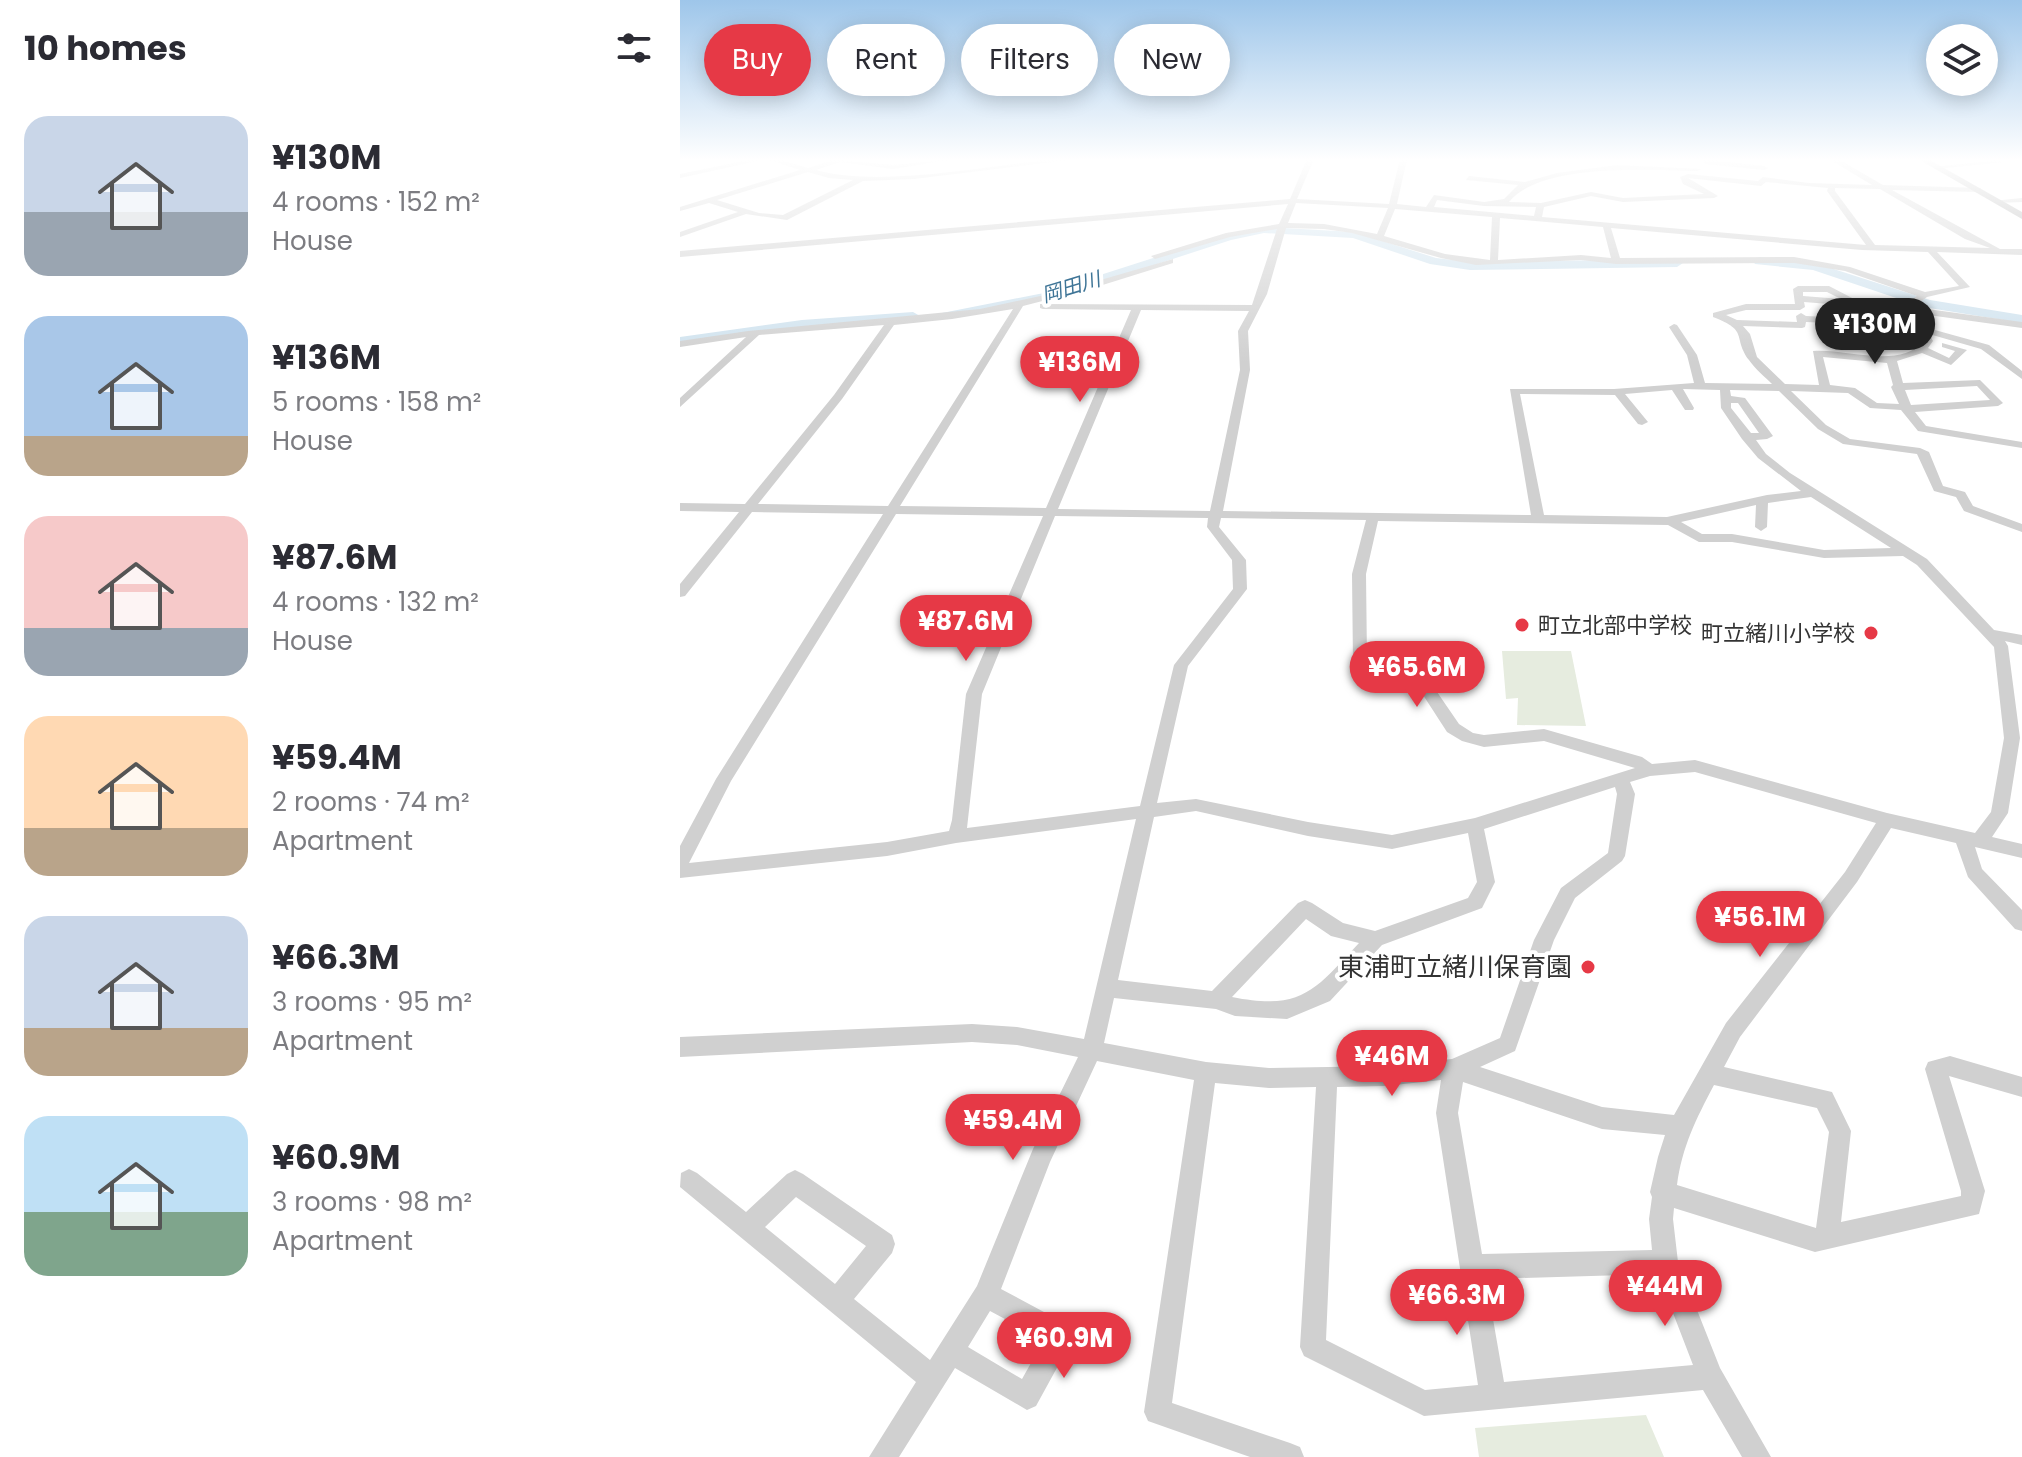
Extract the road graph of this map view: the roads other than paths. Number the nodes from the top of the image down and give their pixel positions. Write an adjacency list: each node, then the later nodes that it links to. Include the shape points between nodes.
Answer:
1 (702, 227): 10 (street)
2 (992, 227): 17 (street)
3 (1383, 227): 11 (street)
4 (1495, 227): 21 (street)
5 (1607, 227): 20 (street)
6 (1619, 227): 12 (street)
7 (1857, 227): 13 (street)
8 (1950, 227): 15 (street)
9 (1281, 229): 11 (street, via 1347,230); 18 (street, via 1233,231); 24 (street, via 1240,237); 26 (street)
10 (680, 235)
11 (1380, 237): 21 (street, via 1445,257)
12 (1807, 242): 13 (street); 22 (street)
13 (1872, 247): 14 (street)
14 (1931, 250): 15 (street); 23 (street, via 1965,287)
15 (2006, 251): 16 (street); 19 (street)
16 (2022, 252)
17 (680, 254)
18 (1155, 256)
19 (2022, 260)
20 (1616, 261): 21 (street, via 1587,257); 22 (street, via 1771,258)
21 (1494, 262)
22 (1865, 274): 23 (street)
23 (1913, 303): 27 (street); 30 (street); 33 (street)
24 (1024, 306): 25 (street); 28 (street); 55 (street)
25 (1137, 307): 26 (street); 56 (street)
26 (1253, 308): 57 (street, via 1243,331 1245,370)
27 (1801, 308): 29 (street, via 1802,325); 29 (street, via 1746,307 1716,315); 33 (street)
28 (891, 322): 32 (street); 54 (street, via 838,397)
29 (1733, 323): 42 (street, via 1745,334 1752,358)
30 (2017, 324): 34 (street)
31 (1674, 327): 38 (street, via 1692,355)
32 (756, 333): 35 (street); 45 (street)
33 (1923, 336): 36 (street); 37 (street, via 1985,347)
34 (2022, 336)
35 (680, 344)
36 (1892, 360): 40 (street); 41 (street, via 1817,353)
37 (2022, 376)
38 (1700, 386): 39 (street); 44 (street)
39 (1676, 387): 43 (street); 46 (street)
40 (1896, 387): 47 (street); 47 (street, via 1980,383 1998,403)
41 (1827, 388): 42 (street); 47 (street, via 1851,390 1874,406)
42 (1780, 389): 44 (street); 62 (street, via 1847,442 1920,451 1938,488 1959,490 1968,508)
43 (1618, 392): 48 (street); 59 (street, via 1514,391)
44 (1725, 394): 49 (street, via 1726,408); 49 (street, via 1741,400 1767,436)
45 (680, 404)
46 (1689, 408)
47 (1905, 408): 50 (street, via 1922,429)
48 (1642, 422)
49 (1746, 437): 51 (street, via 1786,476)
50 (2022, 445)
51 (1813, 493): 52 (street); 63 (street)
52 (1762, 500): 60 (street); 61 (street)
53 (680, 507): 54 (street)
54 (747, 508): 55 (street); 64 (street)
55 (890, 511): 56 (street); 75 (street, via 724,779)
56 (1050, 513): 57 (street); 72 (street, via 974,694)
57 (1213, 515): 58 (street); 69 (street, via 1213,527 1239,560 1240,589 1181,665)
58 (1373, 517): 59 (street); 67 (street, via 1359,574 1360,664 1391,666 1419,677 1453,728 1468,737 1562,738)
59 (1538, 519): 63 (street, via 1671,521 1699,538 1732,538 1824,554)
60 (1671, 520)
61 (1761, 527)
62 (2022, 528)
63 (1905, 552): 65 (street, via 1922,562)
64 (680, 593)
65 (1986, 632): 66 (street); 73 (street, via 2001,646 2012,738 1999,813)
66 (2022, 640)
67 (1649, 770): 68 (street); 70 (street, via 1719,770)
68 (1621, 781): 71 (street); 83 (street, via 1626,794 1616,856 1568,893 1544,940 1508,1044)
69 (1145, 812): 71 (street, via 1196,805 1392,842); 72 (street); 79 (street)
70 (1887, 820): 73 (street); 85 (street, via 1851,877 1733,1030)
71 (1475, 825): 78 (street, via 1486,882 1475,903)
72 (956, 836): 76 (street, via 887,849)
73 (1972, 838): 74 (street); 77 (street, via 1974,872)
74 (2022, 851)
75 (680, 863)
76 (680, 871)
77 (2022, 923)
78 (1375, 939): 80 (street, via 1323,995 1287,1010 1235,1007); 80 (street, via 1338,930 1305,908)
79 (1107, 988): 80 (street); 82 (street)
80 (1216, 1000)
81 (680, 1047): 82 (street, via 972,1033 1017,1036)
82 (1091, 1052): 84 (street); 95 (street, via 1041,1157)
83 (1454, 1069): 86 (street); 88 (street, via 1602,1118); 94 (street, via 1447,1113)
84 (1206, 1072): 86 (street); 102 (street, via 1157,1412)
85 (1709, 1074): 88 (street); 92 (street, via 1824,1099 1840,1131)
86 (1327, 1078): 100 (street, via 1313,1347 1424,1403)
87 (2022, 1087): 92 (street, via 1950,1066 1936,1069 1973,1191 1971,1206)
88 (1680, 1126): 90 (street)
89 (689, 1181): 91 (street)
90 (1662, 1192): 92 (street, via 1815,1240); 93 (street)
91 (747, 1228): 96 (street); 96 (street, via 795,1182 883,1244)
92 (1827, 1238)
93 (1666, 1262): 94 (street); 98 (street)
94 (1470, 1267): 100 (street)
95 (986, 1295): 97 (street); 97 (street, via 1061,1335 1027,1397)
96 (837, 1301): 99 (street)
97 (951, 1351): 99 (street)
98 (1710, 1376): 100 (street); 103 (street)
99 (933, 1379): 101 (street)
100 (1493, 1398)
101 (883, 1457)
102 (1290, 1457)
103 (1757, 1457)

